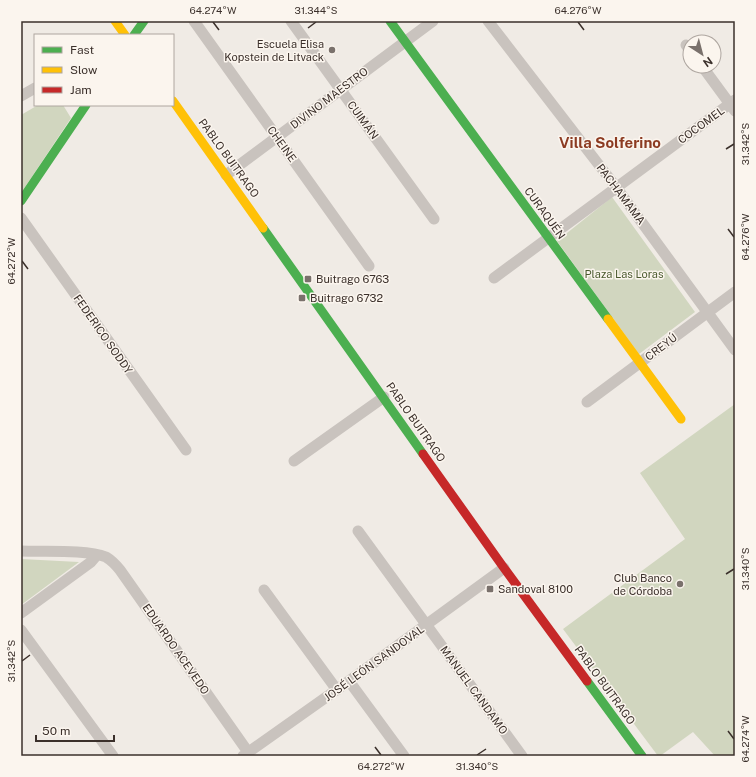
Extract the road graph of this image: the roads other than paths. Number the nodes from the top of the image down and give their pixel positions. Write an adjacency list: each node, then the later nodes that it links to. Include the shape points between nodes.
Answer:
1 (115, 21): 8 (main road)
2 (144, 21): 9 (main road)
3 (194, 21): 18 (street, CHEINE)
4 (291, 21): 13 (street, CUIMÁN)
5 (390, 21): 10 (main road, CURAQUÉN)
6 (433, 21): 10 (street, DIVINO MAESTRO)
7 (488, 21): 20 (street, PACHAMAMA)
8 (124, 34)
9 (135, 34)
10 (404, 41): 13 (street, DIVINO MAESTRO); 24 (main road, CURAQUÉN)
11 (708, 74): 16 (street)
12 (34, 89): 14 (street)
13 (341, 90): 18 (street, DIVINO MAESTRO); 23 (street, CUIMÁN)
14 (21, 96)
15 (174, 102): 19 (main road, PABLO BUITRAGO)
16 (733, 105): 20 (street, COCOMEL)
17 (85, 106): 21 (main road)
18 (277, 137): 19 (street, DIVINO MAESTRO); 25 (street, CHEINE)
19 (226, 175): 31 (main road, PABLO BUITRAGO)
20 (616, 187): 24 (street, COCOMEL); 28 (street, PACHAMAMA)
21 (21, 200)
22 (21, 218): 34 (street, FEDERICO SODDY)
23 (434, 219)
24 (548, 238): 26 (street, COCOMEL); 30 (main road, CURAQUÉN)
25 (370, 266)
26 (494, 278)
27 (735, 292): 28 (street, CREYÚ)
28 (708, 313): 29 (street, PACHAMAMA); 30 (street, CREYÚ)
29 (735, 350)
30 (640, 364): 32 (street, CREYÚ); 33 (main road, CURAQUÉN)
31 (384, 397): 35 (street); 39 (main road, PABLO BUITRAGO)
32 (587, 402)
33 (681, 419)
34 (186, 450)
35 (294, 461)
36 (358, 531): 42 (street, MANUEL CANDAMO)
37 (21, 552): 38 (street)
38 (96, 554): 41 (street, via 90,562); 46 (street, EDUARDO ACEVEDO, via 107,558 120,570)
39 (504, 568): 42 (street, JOSÉ LEÓN SANDOVAL); 50 (main road, PABLO BUITRAGO)
40 (264, 590): 45 (street)
41 (21, 613)
42 (426, 624): 44 (street, JOSÉ LEÓN SANDOVAL); 49 (street, MANUEL CANDAMO)
43 (21, 630): 47 (street)
44 (349, 681): 45 (street, JOSÉ LEÓN SANDOVAL); 48 (street)
45 (337, 690): 46 (street, JOSÉ LEÓN SANDOVAL)
46 (245, 754)
47 (113, 756)
48 (404, 756)
49 (522, 756)
50 (642, 756)

